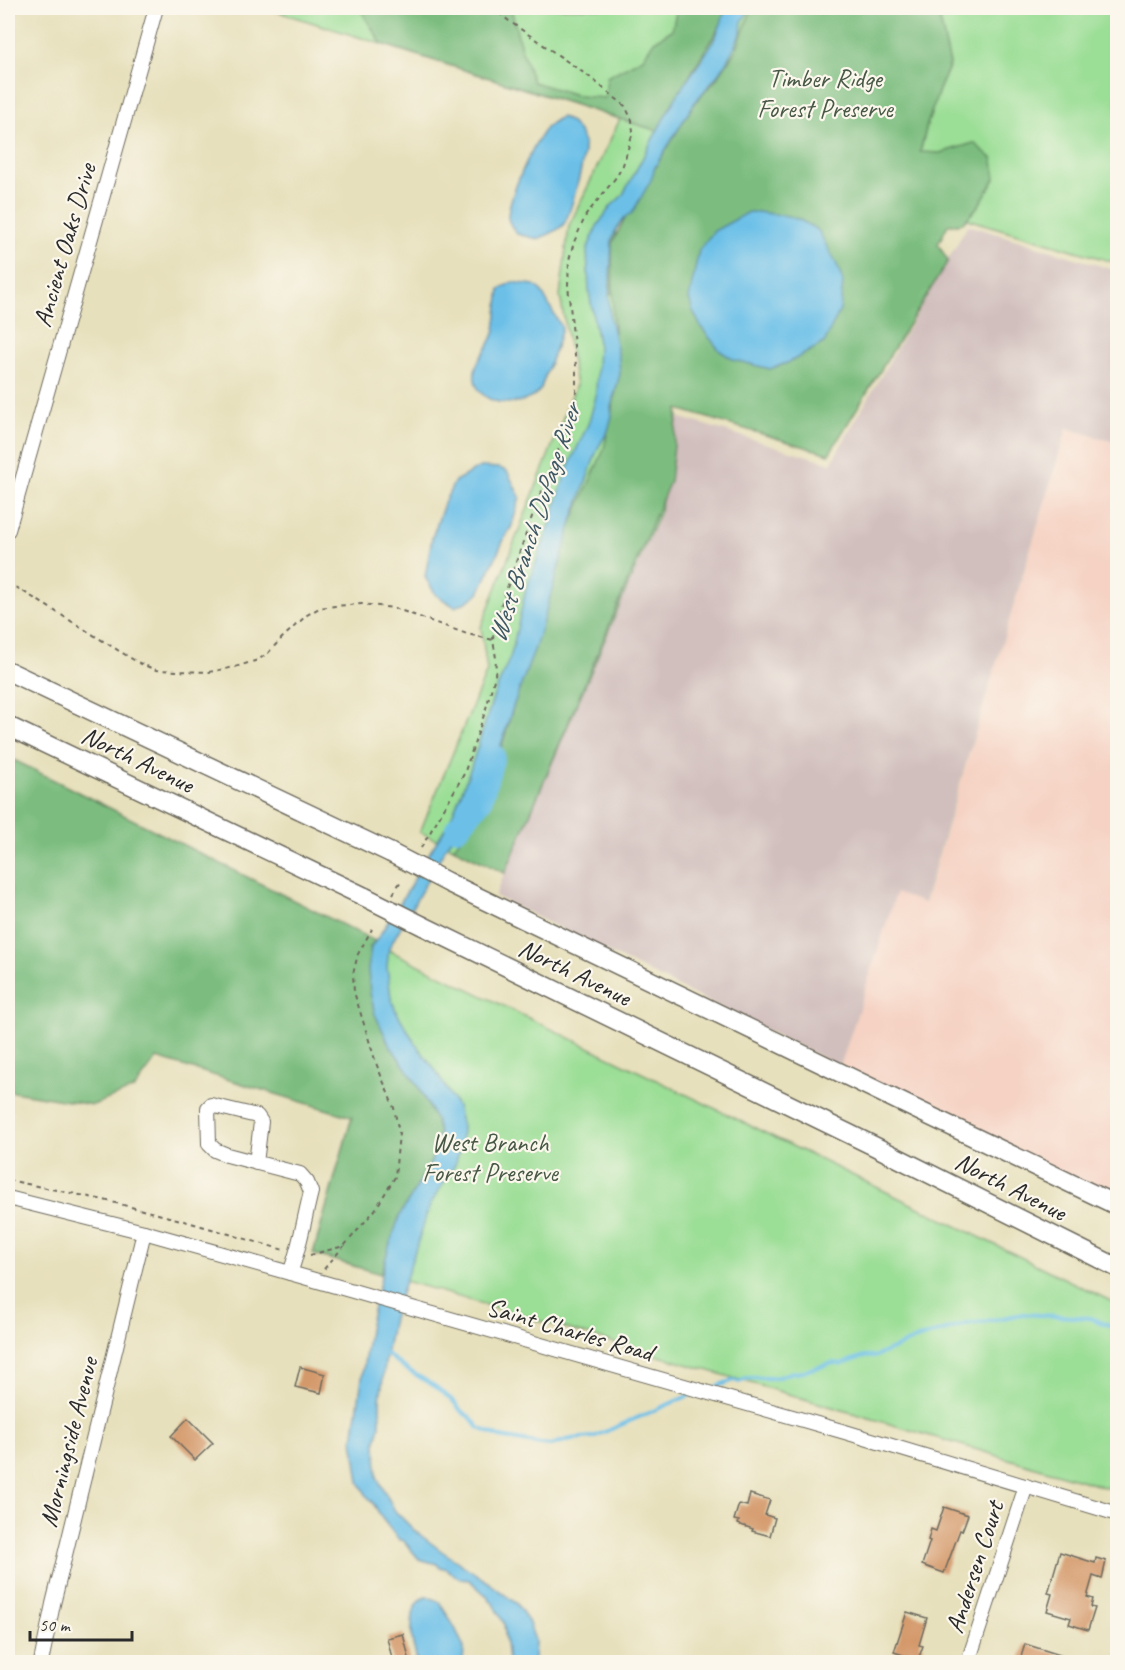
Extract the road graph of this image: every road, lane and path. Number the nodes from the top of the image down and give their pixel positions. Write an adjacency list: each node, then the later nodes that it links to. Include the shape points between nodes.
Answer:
1 (156, 8): 3 (street, Ancient Oaks Drive)
2 (493, 8): 5 (path, via 625,106 633,132 623,165 586,215 569,260 576,397 494,625)
3 (8, 530)
4 (8, 582): 5 (path, via 136,662 156,670 209,672 258,660 307,615 335,606 394,608)
5 (493, 640): 8 (path, via 495,676 464,774)
6 (8, 671): 13 (main road, North Avenue, bridge)
7 (8, 726): 16 (main road, North Avenue, bridge)
8 (421, 848)
9 (402, 879): 10 (path)
10 (390, 899)
11 (256, 1163): 11 (street, via 227,1155 209,1144 208,1107 257,1116 261,1122); 17 (street, via 300,1174 310,1187)
12 (8, 1198): 14 (street, Saint Charles Road)
13 (1118, 1206)
14 (144, 1232): 17 (street, Saint Charles Road); 21 (street, Morningside Avenue)
15 (344, 1246): 18 (path)
16 (1118, 1268)
17 (290, 1273): 18 (street, Saint Charles Road)
18 (314, 1280): 19 (street, Saint Charles Road)
19 (1026, 1486): 20 (street, Saint Charles Road); 22 (street, Andersen Court)
20 (1118, 1514)
21 (41, 1662)
22 (968, 1662)

